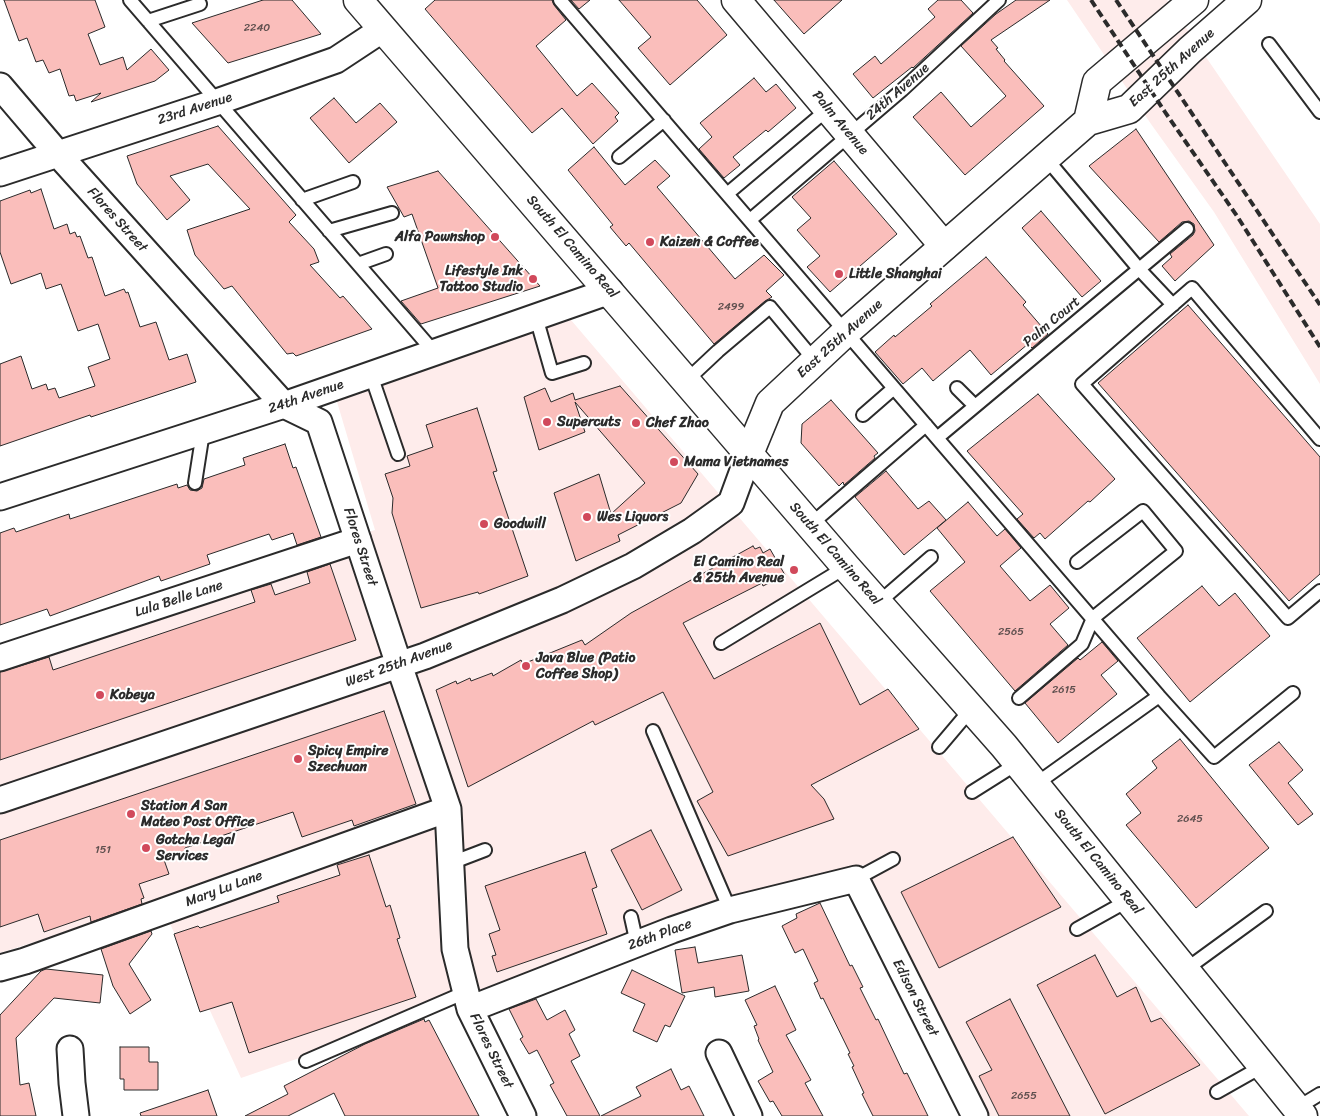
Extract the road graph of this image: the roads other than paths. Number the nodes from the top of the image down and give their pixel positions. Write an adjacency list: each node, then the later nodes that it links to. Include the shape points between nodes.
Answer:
1 (130, 0): 9 (lane)
2 (358, 0): 10 (main road, South El Camino Real)
3 (560, 0): 16 (lane)
4 (736, 0): 14 (main road, Palm Avenue)
5 (999, 0): 18 (lane, 24th Avenue)
6 (1194, 0): 17 (main road, via 1097,82)
7 (1247, 0): 17 (main road, East 25th Avenue, via 1129,109)
8 (200, 4): 9 (lane)
9 (148, 20): 13 (lane)
10 (383, 29): 13 (street, 23rd Avenue, via 336,60); 34 (main road, South El Camino Real)
11 (1268, 44): 15 (lane)
12 (0, 86): 19 (street, Flores Street)
13 (217, 102): 19 (street, 23rd Avenue); 25 (lane)
14 (828, 109): 18 (main road, Palm Avenue); 24 (lane)
15 (1320, 112)
16 (664, 120): 20 (lane); 24 (lane)
17 (1088, 121): 21 (main road, East 25th Avenue)
18 (850, 134): 27 (lane, 24th Avenue); 30 (main road, Palm Avenue)
19 (58, 154): 22 (street, 23rd Avenue); 45 (street, Flores Street)
20 (619, 157)
21 (1045, 157): 30 (main road, East 25th Avenue); 33 (lane)
22 (0, 173)
23 (353, 182): 25 (lane)
24 (726, 194): 27 (lane)
25 (302, 200): 29 (lane)
26 (392, 212): 29 (lane)
27 (750, 220): 37 (lane)
28 (1187, 229): 33 (lane, Palm Court)
29 (329, 231): 32 (lane)
30 (944, 246): 37 (main road, East 25th Avenue)
31 (386, 254): 32 (lane)
32 (358, 264): 38 (lane)
33 (1140, 269): 35 (lane); 46 (lane, Palm Court)
34 (610, 292): 36 (street, 24th Avenue); 42 (main road, South El Camino Real)
35 (1173, 305): 51 (lane, via 1192,288); 61 (lane, via 1082,384 1288,618)
36 (536, 317): 38 (street, 24th Avenue); 40 (lane, via 552,372)
37 (846, 332): 39 (main road, East 25th Avenue); 43 (lane)
38 (434, 352): 41 (street, 24th Avenue)
39 (815, 361): 42 (lane, via 770,307); 53 (main road, East 25th Avenue, via 770,403)
40 (584, 363)
41 (371, 375): 45 (street, 24th Avenue); 52 (lane)
42 (686, 381): 53 (main road, South El Camino Real)
43 (894, 388): 47 (lane); 48 (lane)
44 (957, 388): 46 (lane)
45 (284, 405): 49 (street, 24th Avenue); 57 (street, Flores Street, via 319,422)
46 (975, 406): 50 (lane, Palm Court)
47 (863, 415)
48 (926, 425): 50 (lane); 56 (lane)
49 (203, 432): 54 (lane); 55 (street, 24th Avenue)
50 (937, 438): 63 (lane)
51 (1320, 439)
52 (398, 454)
53 (749, 454): 56 (main road, South El Camino Real); 66 (street, West 25th Avenue, via 731,503 634,566 562,600)
54 (195, 483)
55 (0, 497)
56 (810, 525): 60 (main road, South El Camino Real)
57 (358, 540): 65 (street, Lula Belle Lane); 66 (street, Flores Street)
58 (931, 557): 62 (lane)
59 (1078, 562): 63 (lane, via 1142,511 1176,551)
60 (846, 567): 62 (main road, South El Camino Real); 64 (lane)
61 (1320, 591)
62 (878, 603): 70 (main road, South El Camino Real)
63 (1092, 618): 68 (lane); 69 (lane, via 1082,644)
64 (721, 643)
65 (0, 658)
66 (399, 665): 76 (street, West 25th Avenue); 77 (street, Flores Street)
67 (1293, 692): 68 (lane, via 1214,757)
68 (1159, 696): 74 (lane)
69 (1019, 698)
70 (972, 708): 72 (lane); 73 (main road, South El Camino Real)
71 (653, 731): 83 (lane)
72 (939, 747)
73 (1018, 763): 74 (main road, South El Camino Real); 75 (lane)
74 (1036, 784): 82 (main road, South El Camino Real)
75 (972, 792)
76 (0, 800)
77 (448, 809): 80 (street, Flores Street); 88 (street, Mary Lu Lane)
78 (485, 850): 80 (lane)
79 (893, 859): 81 (lane)
80 (451, 863): 90 (street, Flores Street, via 456,949)
81 (856, 879): 83 (street, 26th Place); 101 (street, Edison Street)
82 (1129, 900): 86 (lane); 89 (main road, South El Camino Real)
83 (730, 910): 87 (street, 26th Place)
84 (1266, 911): 89 (lane)
85 (631, 918): 87 (lane)
86 (1078, 929)
87 (637, 944): 90 (street, 26th Place)
88 (0, 968)
89 (1185, 970): 94 (main road, South El Camino Real)
90 (468, 1000): 93 (lane); 99 (street, Flores Street)
91 (70, 1049): 98 (street)
92 (719, 1053): 100 (street)
93 (306, 1061)
94 (1263, 1066): 95 (lane); 97 (main road, South El Camino Real)
95 (1217, 1092)
96 (1320, 1094): 97 (lane)
97 (1295, 1113)
98 (76, 1116)
99 (523, 1116)
100 (749, 1116)
101 (975, 1116)

